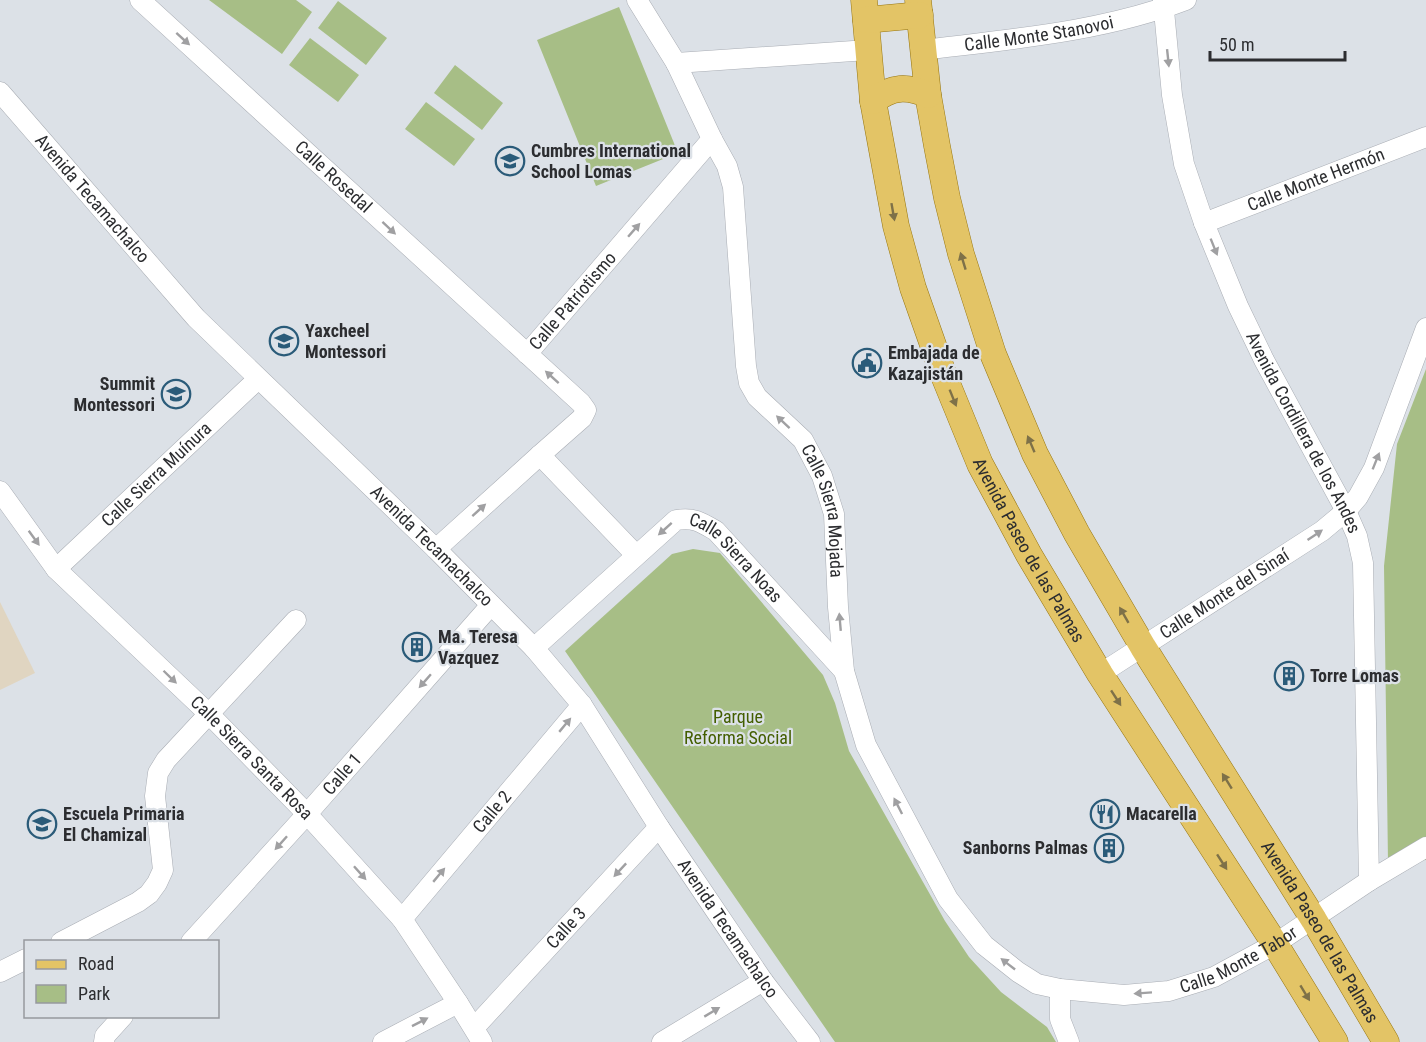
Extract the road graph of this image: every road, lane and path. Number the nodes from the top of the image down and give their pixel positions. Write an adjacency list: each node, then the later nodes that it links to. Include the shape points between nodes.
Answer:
1 (140, 0): 17 (street, Calle Rosedal, one-way to 17)
2 (637, 0): 9 (street, Calle Sierra Mojada)
3 (1186, 0): 4 (street, Calle Monte Stanovoi)
4 (1163, 4): 8 (street, Calle Monte Stanovoi, via 1079,30); 15 (street, Avenida Cordillera de los Andes, one-way to 15, via 1184,164)
5 (919, 8): 6 (main road); 8 (main road, Avenida Paseo de las Palmas)
6 (865, 10): 7 (main road, Avenida Paseo de las Palmas)
7 (868, 50): 9 (street); 12 (main road, Avenida Paseo de las Palmas)
8 (924, 50): 11 (main road, Avenida Paseo de las Palmas)
9 (676, 63): 14 (street, Calle Sierra Mojada)
10 (0, 92): 18 (street, Avenida Tecamachalco, via 196,318)
11 (928, 95): 12 (main road, via 915,90 892,90); 27 (main road, Avenida Paseo de las Palmas, one-way to 11, via 1035,454 993,354 961,254)
12 (873, 101): 30 (main road, Avenida Paseo de las Palmas, one-way to 30, via 896,226 944,376 980,464)
13 (1426, 136): 15 (street, Calle Monte Hermón)
14 (712, 139): 17 (street, Calle Patriotismo, one-way to 14); 29 (street, Calle Sierra Mojada, one-way to 14, via 834,514 822,476 803,440 757,397 749,383 733,187)
15 (1204, 222): 21 (street, Avenida Cordillera de los Andes, one-way to 21, via 1264,360)
16 (1426, 328): 21 (street, Calle Monte del Sinaí, one-way to 16, via 1374,468)
17 (527, 354): 19 (street, Calle Patriotismo, one-way to 17, via 586,410)
18 (258, 379): 22 (street, Avenida Tecamachalco); 24 (street, Calle Sierra Muínura)
19 (540, 455): 22 (street, Calle Patriotismo, one-way to 19); 23 (street)
20 (0, 491): 24 (street, Calle Sierra Santa Rosa, one-way to 24)
21 (1346, 511): 27 (street, Calle Monte del Sinaí, one-way to 21, via 1322,531); 36 (street, Avenida Cordillera de los Andes, via 1363,563)
22 (436, 549): 25 (street, Avenida Tecamachalco)
23 (636, 555): 28 (street, Calle Sierra Noas); 29 (street, Calle Sierra Noas, one-way to 23, via 716,531 696,519 676,520)
24 (56, 569): 32 (street, Calle Sierra Santa Rosa, one-way to 32)
25 (491, 605): 28 (street, Avenida Tecamachalco); 33 (street, Calle 1, one-way to 33)
26 (296, 621): 32 (street)
27 (1143, 647): 30 (street, Calle Monte del Sinaí); 38 (main road, Avenida Paseo de las Palmas, one-way to 27)
28 (534, 648): 31 (street, Avenida Tecamachalco)
29 (844, 671): 45 (street, Calle Sierra Mojada, one-way to 29, via 1037,984 984,945 948,899 866,745)
30 (1100, 674): 41 (main road, Avenida Paseo de las Palmas, one-way to 41)
31 (582, 705): 34 (street, Avenida Tecamachalco); 37 (street, Calle 2, one-way to 31)
32 (209, 714): 33 (street, Calle Sierra Santa Rosa); 39 (street, via 158,773 155,796 163,870 158,883 138,902)
33 (307, 814): 37 (street, Calle Sierra Santa Rosa, one-way to 37); 40 (street, Calle 1, one-way to 40)
34 (659, 827): 44 (street, Avenida Tecamachalco); 48 (street, Calle 3, one-way to 48)
35 (1426, 847): 36 (street, Calle Monte Tabor)
36 (1369, 881): 38 (street, Calle Monte Tabor)
37 (402, 919): 46 (street, Calle Sierra Santa Rosa)
38 (1314, 920): 41 (street, Calle Monte Tabor); 55 (main road, Avenida Paseo de las Palmas)
39 (65, 940)
40 (194, 940)
41 (1275, 944): 45 (street, Calle Monte Tabor, one-way to 45, via 1214,977 1169,991 1124,995); 54 (main road, Avenida Paseo de las Palmas, one-way to 54)
42 (24, 961): 43 (street)
43 (2, 971)
44 (763, 981): 51 (street, one-way to 44); 52 (street, Avenida Tecamachalco)
45 (1060, 989): 53 (street, via 1060,1019)
46 (458, 1003): 48 (street, Calle Sierra Santa Rosa); 50 (street, one-way to 46)
47 (122, 1018): 49 (street)
48 (478, 1035)
49 (104, 1039)
50 (383, 1042)
51 (662, 1042)
52 (810, 1042)
53 (1069, 1042)
54 (1335, 1042)
55 (1386, 1042)

